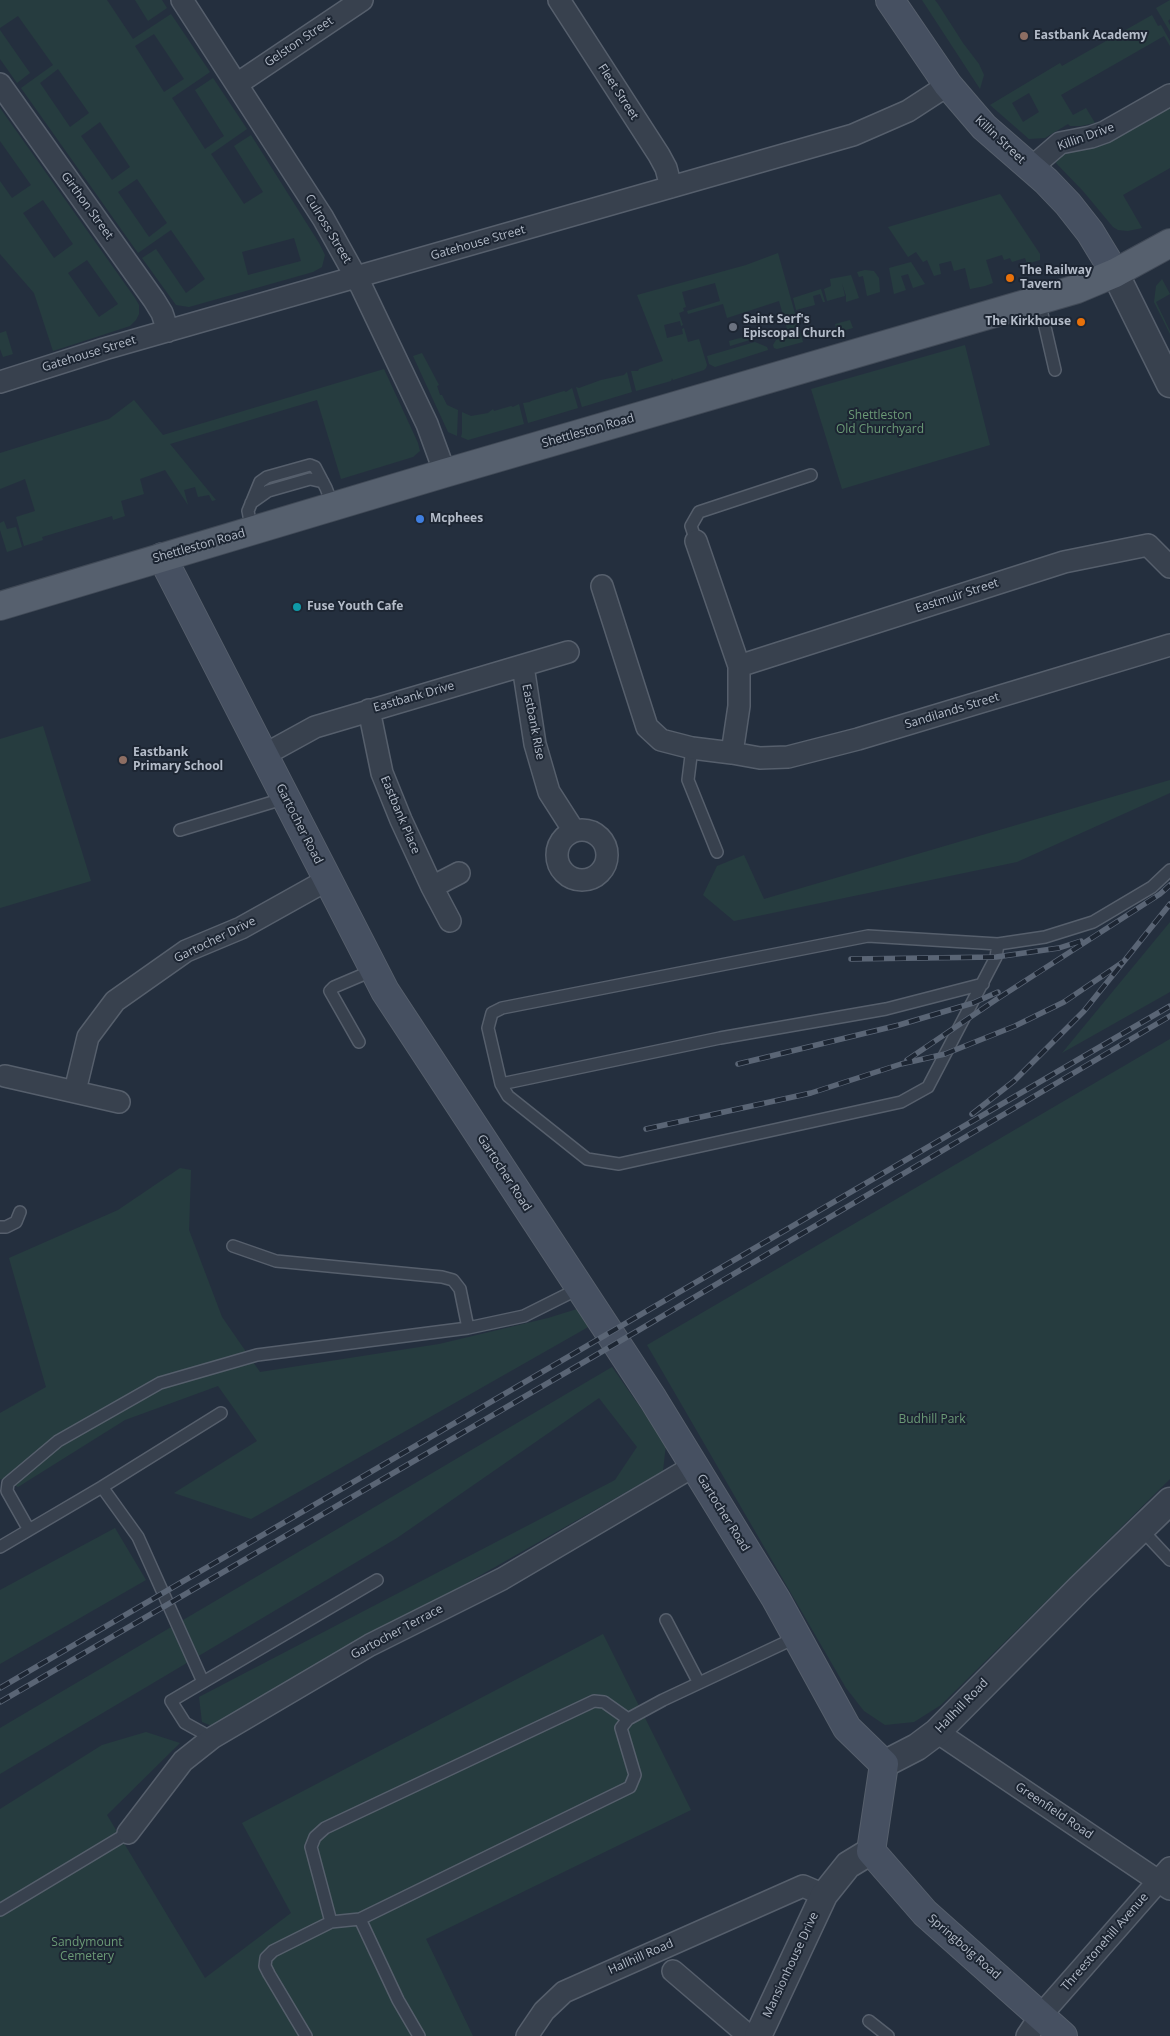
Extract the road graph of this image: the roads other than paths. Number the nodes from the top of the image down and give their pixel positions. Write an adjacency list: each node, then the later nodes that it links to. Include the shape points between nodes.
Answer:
1 (182, 0): 6 (street, Culross Street)
2 (362, 0): 6 (street, Gelston Street)
3 (559, 0): 10 (street, Fleet Street, via 659,155)
4 (890, 0): 7 (main road, Killin Street)
5 (0, 84): 15 (street, Girthon Street, via 154,300)
6 (236, 84): 13 (street, Culross Street, via 323,218)
7 (948, 85): 9 (main road, Killin Street, via 984,127); 10 (street, Gatehouse Street, via 908,111 853,135)
8 (1170, 95): 9 (street, Killin Drive, via 1105,132 1060,143)
9 (1031, 168): 12 (main road, Killin Street, via 1079,218)
10 (671, 187): 13 (street, Gatehouse Street)
11 (1170, 243): 12 (main road, Shettleston Road)
12 (1116, 273): 14 (main road, Shettleston Road); 18 (street)
13 (356, 278): 15 (street, Gatehouse Street); 19 (street, Culross Street, via 402,369)
14 (1038, 301): 16 (lane); 19 (main road, Shettleston Road)
15 (168, 331): 17 (street, Gatehouse Street)
16 (1055, 370)
17 (0, 382)
18 (1170, 384)
19 (445, 473): 21 (main road, Shettleston Road)
20 (811, 476): 23 (lane, via 699,512 691,526)
21 (333, 506): 22 (main road, Shettleston Road); 22 (lane, via 312,465 276,475 260,482 250,504 247,514)
22 (252, 530): 24 (main road, Shettleston Road)
23 (696, 541): 31 (street)
24 (162, 557): 27 (main road, Shettleston Road); 35 (main road, Gartocher Road)
25 (1170, 567): 31 (street, Eastmuir Street, via 1148,545 1064,562)
26 (602, 586): 33 (street, Sandilands Street, via 647,727 661,740)
27 (0, 606)
28 (1170, 645): 34 (street, Sandilands Street, via 788,757 760,758)
29 (568, 652): 30 (street, Eastbank Drive)
30 (523, 666): 32 (street, Eastbank Drive); 38 (street, Eastbank Rise, via 535,744 549,792)
31 (739, 666): 34 (street, via 739,706)
32 (369, 710): 35 (street, Eastbank Drive, via 315,727); 43 (street, Eastbank Place, via 382,773)
33 (692, 748): 34 (street, Sandilands Street); 39 (lane, via 688,780)
34 (732, 753)
35 (264, 755): 36 (main road, Gartocher Road)
36 (286, 798): 37 (lane); 42 (main road, Gartocher Road)
37 (180, 830)
38 (574, 830)
39 (717, 852)
40 (1170, 870): 45 (lane, via 1152,887 1093,922 1045,938)
41 (459, 873): 43 (street)
42 (327, 880): 46 (main road, Gartocher Road); 51 (street, Gartocher Drive, via 241,928 186,951 115,1001 88,1037)
43 (432, 888): 44 (street, Eastbank Place)
44 (450, 921)
45 (998, 944): 47 (lane, via 996,957); 50 (lane, via 868,936 502,1008 492,1013 488,1028)
46 (374, 970): 48 (lane, via 330,991); 56 (main road, Gartocher Road)
47 (983, 984): 50 (lane, via 886,1010 720,1038); 50 (lane, via 928,1087 901,1102 620,1164 587,1159 508,1096)
48 (359, 1042)
49 (5, 1076): 51 (street)
50 (501, 1084)
51 (75, 1091): 52 (street)
52 (119, 1102)
53 (20, 1212): 54 (lane, via 16,1222)
54 (0, 1227)
55 (233, 1246): 57 (lane, via 276,1261 453,1280 460,1289)
56 (580, 1288): 57 (lane, via 524,1316); 59 (main road, Gartocher Road)
57 (468, 1328): 63 (lane, via 257,1354 160,1383 58,1441 8,1483 7,1491)
58 (221, 1413): 60 (lane)
59 (694, 1466): 68 (main road, Gartocher Road); 73 (street, Gartocher Terrace, via 502,1578 370,1645)
60 (102, 1487): 63 (lane); 69 (lane, via 138,1537)
61 (1170, 1501): 62 (street, Hallhill Road)
62 (1142, 1529): 65 (lane); 72 (street, Hallhill Road)
63 (29, 1530): 64 (lane)
64 (0, 1547)
65 (1170, 1560)
66 (377, 1580): 69 (lane)
67 (666, 1620): 70 (lane)
68 (797, 1637): 70 (lane); 74 (main road, Gartocher Road, via 848,1728)
69 (203, 1682): 73 (lane, via 171,1701 185,1723)
70 (699, 1683): 71 (lane)
71 (628, 1719): 80 (lane, via 621,1728 635,1775 630,1787); 81 (lane, via 604,1702 594,1701 325,1828 315,1837 311,1847)
72 (938, 1732): 74 (street, Hallhill Road); 77 (street, Greenfield Road)
73 (212, 1738): 75 (street, Gartocher Terrace, via 183,1761)
74 (884, 1764): 76 (main road)
75 (128, 1832): 79 (lane)
76 (871, 1851): 78 (street, via 848,1865); 84 (main road, Springboig Road, via 925,1913)
77 (1166, 1879): 84 (street, Threestonehill Avenue)
78 (824, 1895): 87 (street, Hallhill Road, via 803,1886 564,1992 544,2011); 89 (street, Mansionhouse Drive)
79 (0, 1910)
80 (360, 1919): 81 (lane); 86 (lane, via 398,2000)
81 (331, 1922): 85 (lane, via 273,1951 266,1958 269,1974)
82 (673, 1970): 88 (street)
83 (869, 2021): 90 (lane)
84 (1034, 2026): 91 (main road, Springboig Road)
85 (306, 2036)
86 (419, 2036)
87 (527, 2036)
88 (749, 2036)
89 (758, 2036)
90 (888, 2036)
91 (1064, 2036)

